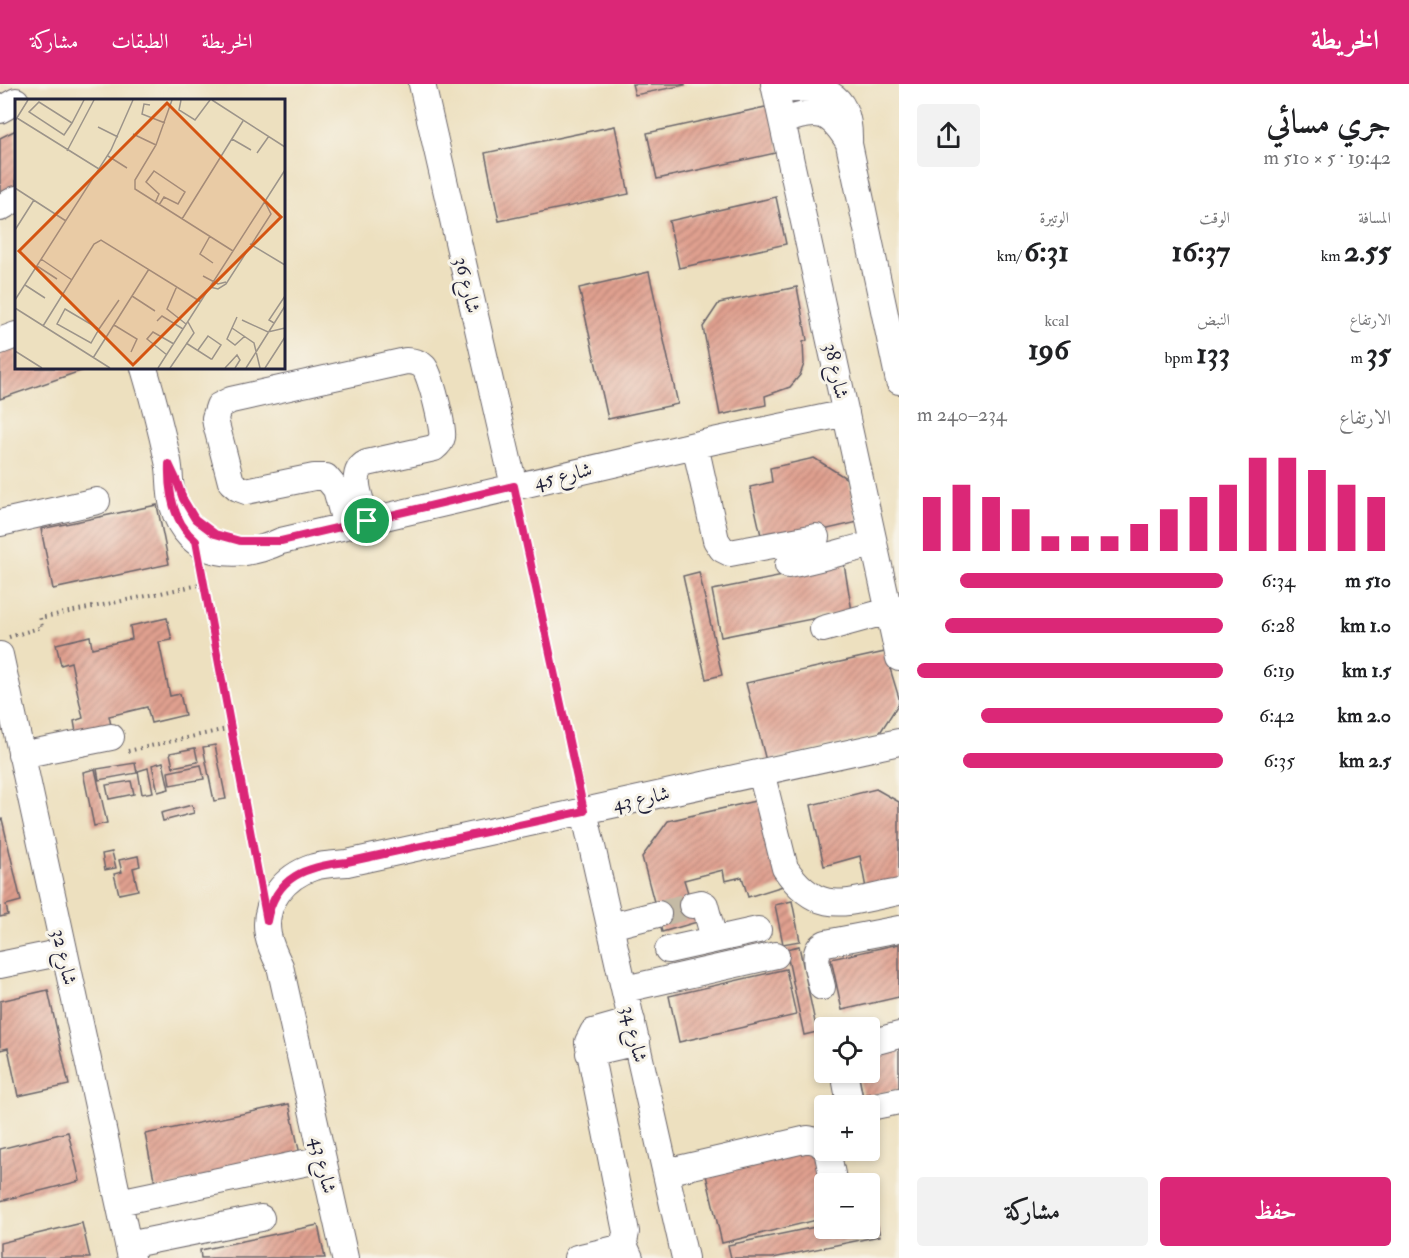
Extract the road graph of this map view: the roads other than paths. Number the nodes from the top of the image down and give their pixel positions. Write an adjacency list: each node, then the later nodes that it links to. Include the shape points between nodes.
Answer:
1 (422, 84): 21 (street, شارع 36)
2 (775, 87): 6 (street, شارع 38); 8 (street, via 813,88 833,96 849,123)
3 (15, 103): 5 (street)
4 (15, 107): 7 (street)
5 (0, 110)
6 (783, 121): 8 (street, via 810,113 825,115 837,124); 16 (street, شارع 38)
7 (0, 123)
8 (849, 144): 11 (street)
9 (15, 200): 10 (street)
10 (0, 208)
11 (891, 311): 15 (street)
12 (15, 334): 13 (street)
13 (0, 341)
14 (144, 369): 18 (street, شارع 45)
15 (899, 381)
16 (846, 412): 17 (street, شارع 45); 27 (street, شارع 38)
17 (695, 445): 21 (street, شارع 45); 26 (street, via 717,540 726,551)
18 (169, 464): 25 (street, شارع 45, via 188,510 205,528 240,541); 25 (street, شارع 45, via 173,506 181,524 196,541 212,550 240,554)
19 (356, 474): 20 (street); 20 (street, via 367,463 434,448 441,441 429,376 418,362 406,361 231,400 219,406 215,418 220,442 231,482 238,488 246,491 314,477); 24 (street)
20 (330, 480): 24 (street)
21 (514, 486): 24 (street, شارع 45)
22 (97, 501): 23 (street)
23 (0, 523)
24 (357, 523): 25 (street, شارع 45)
25 (281, 541)
26 (819, 548): 27 (street, via 834,553); 28 (street)
27 (874, 548): 29 (street, شارع 38)
28 (788, 565)
29 (892, 613): 30 (street); 31 (street, شارع 38)
30 (824, 634)
31 (898, 650)
32 (0, 655): 35 (street, شارع 32)
33 (111, 737): 35 (street)
34 (899, 741): 36 (street, شارع 43)
35 (21, 755): 46 (street, شارع 32)
36 (761, 772): 37 (street, شارع 43); 38 (street, via 785,868 804,891 816,900 834,904)
37 (584, 811): 41 (street, شارع 34); 57 (street, شارع 43, via 324,865 304,871 279,890 267,921 270,943 280,966)
38 (899, 892)
39 (692, 905): 44 (street, via 704,904)
40 (658, 914): 41 (street)
41 (611, 926): 50 (street, شارع 34)
42 (899, 929): 49 (street, via 819,947 816,954)
43 (758, 930): 44 (street)
44 (714, 939): 45 (street)
45 (668, 950)
46 (63, 952): 48 (street); 59 (street, شارع 32)
47 (776, 955): 50 (street)
48 (0, 965)
49 (822, 987)
50 (625, 989): 51 (street, شارع 34)
51 (634, 1032): 58 (street, شارع 34); 62 (street, via 593,1032 588,1038 626,1232)
52 (899, 1035): 53 (street)
53 (880, 1040)
54 (899, 1101): 55 (street)
55 (880, 1105)
56 (814, 1141): 58 (street)
57 (323, 1159): 59 (street); 63 (street, شارع 43)
58 (666, 1172): 65 (street, شارع 34)
59 (119, 1202): 61 (street, شارع 32)
60 (261, 1218): 61 (street)
61 (130, 1252)
62 (626, 1253): 64 (street)
63 (345, 1258)
64 (577, 1258)
65 (685, 1258)

